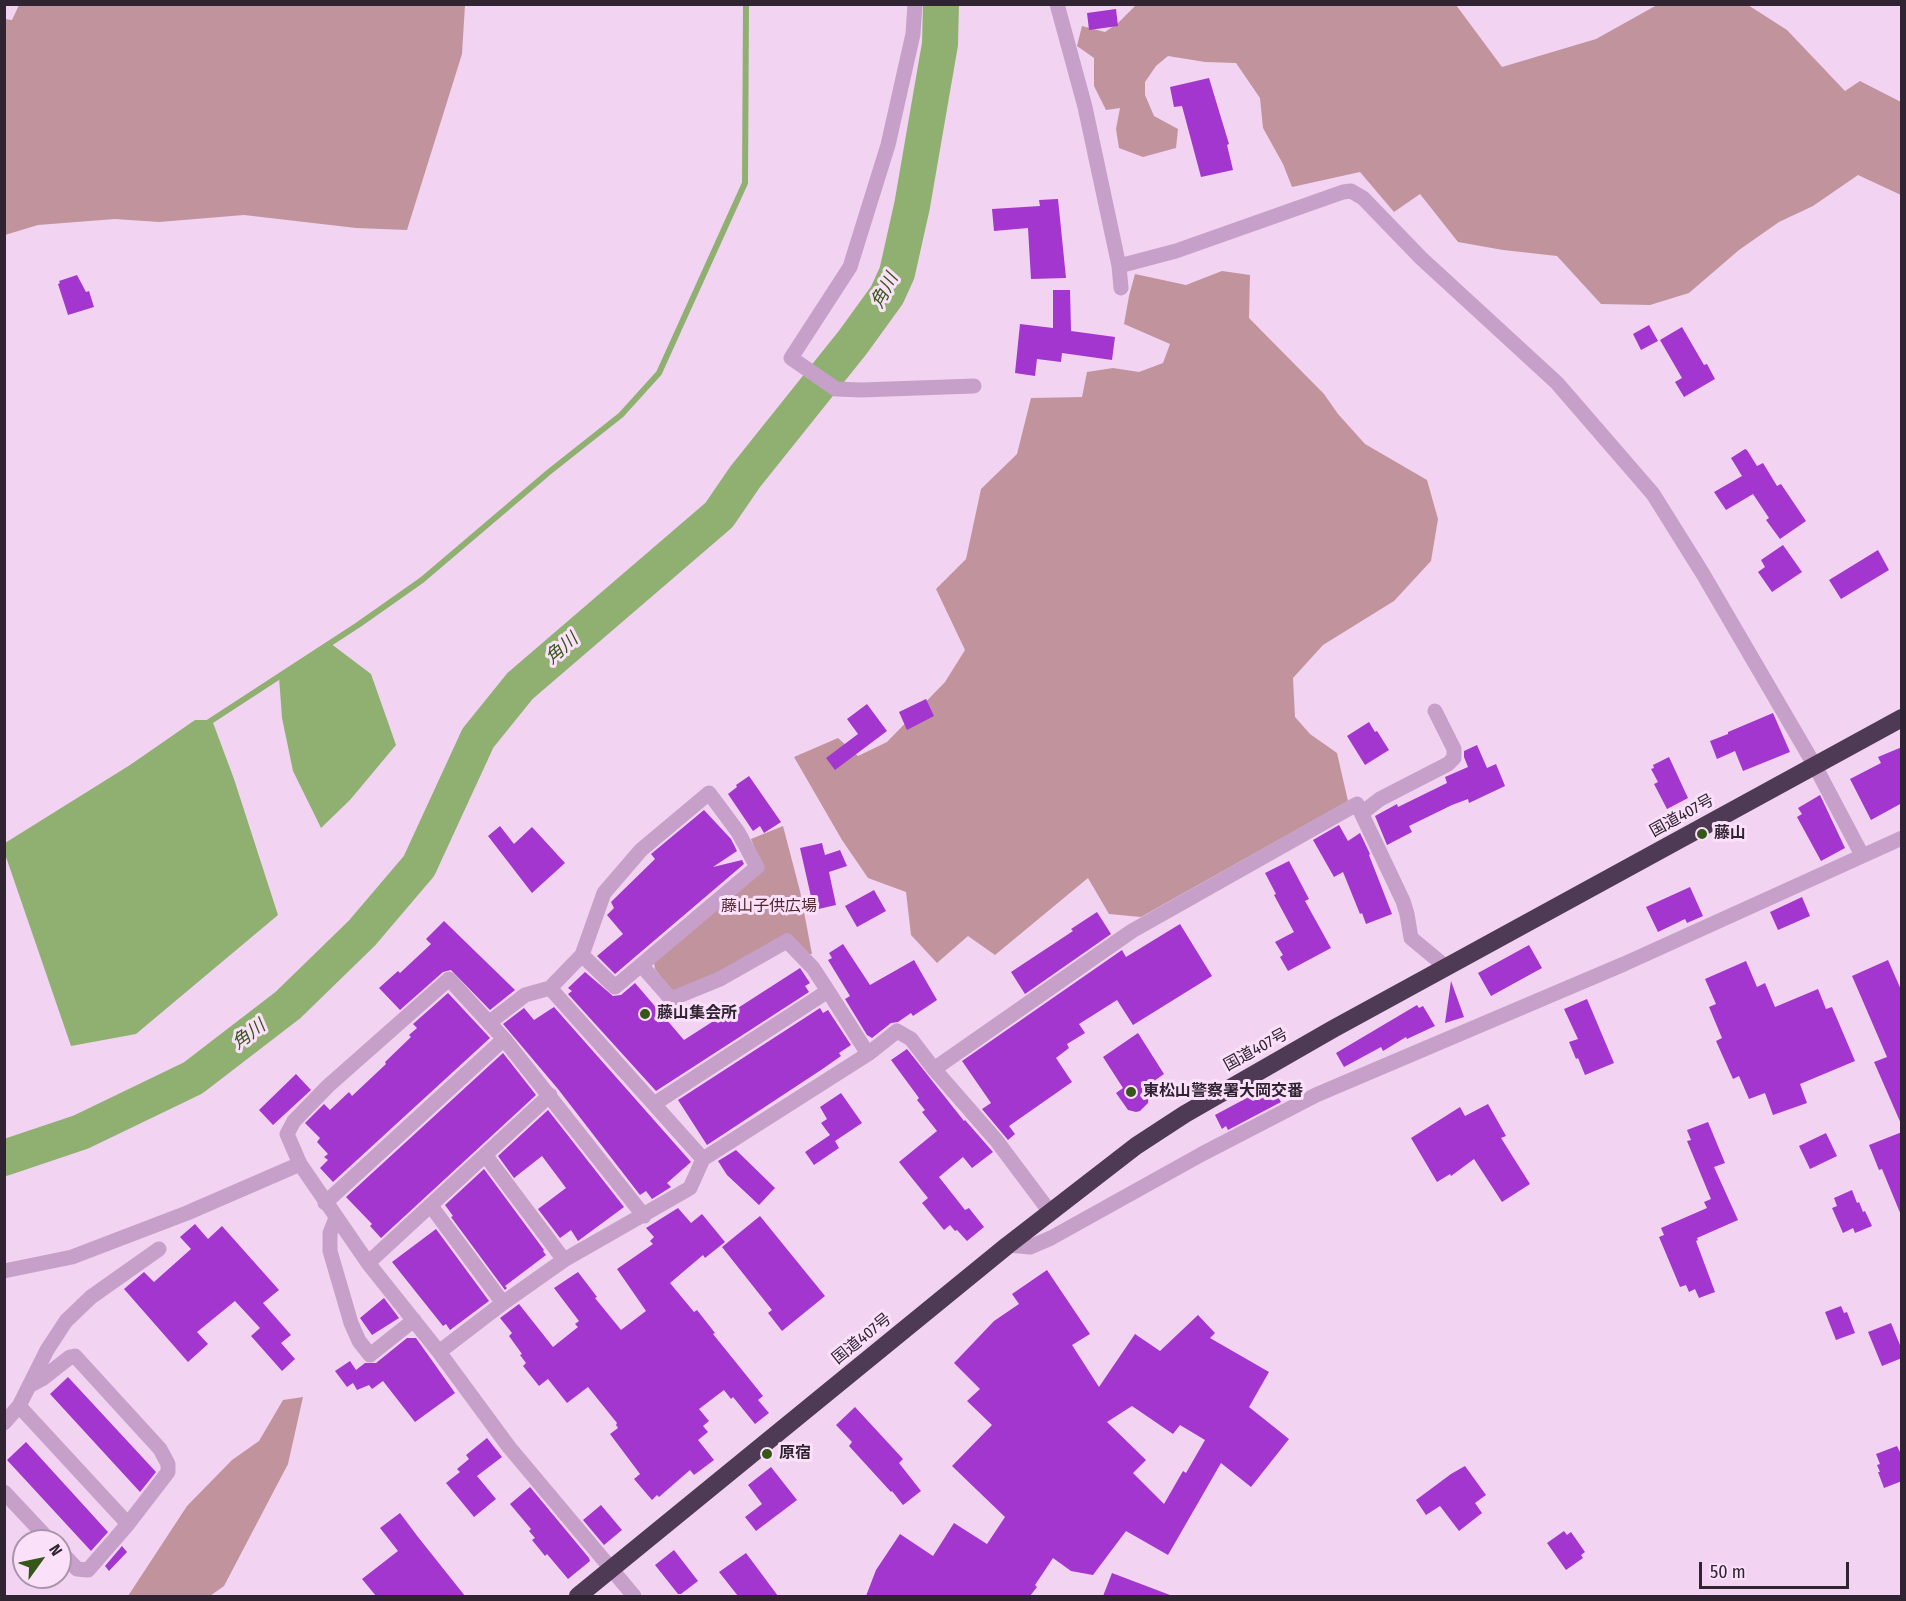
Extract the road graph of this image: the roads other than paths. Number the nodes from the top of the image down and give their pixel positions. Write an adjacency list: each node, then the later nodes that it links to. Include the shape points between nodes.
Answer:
1 (915, 4): 5 (street, via 913,34 888,145 850,267 790,358 836,389)
2 (1058, 4): 3 (street)
3 (1119, 266): 4 (street); 8 (street, via 1176,251 1343,192 1351,191 1363,198 1421,258 1557,383 1653,494)
4 (1121, 288)
5 (974, 386)
6 (1435, 711): 9 (street, via 1454,749 1454,758)
7 (1902, 718): 8 (highway, 国道407号)
8 (1815, 766): 11 (street); 14 (highway, 国道407号)
9 (1362, 813): 14 (street, via 1405,908 1411,938); 20 (street, via 1357,804 1149,921)
10 (1902, 838): 11 (street)
11 (1862, 855): 31 (street, via 1624,964 1316,1095 1051,1238 1030,1247)
12 (582, 955): 13 (street, via 615,987); 13 (street, via 604,894 641,850 709,793 738,832 757,867); 15 (street)
13 (642, 966): 16 (street, via 671,999 720,980 787,941)
14 (1446, 967): 28 (highway, 国道407号, via 1185,1114)
15 (549, 988): 17 (street, via 525,995); 22 (street)
16 (828, 991): 19 (street); 22 (street)
17 (490, 1022): 18 (street); 25 (street, via 449,979 294,1121 287,1134)
18 (504, 1039): 21 (street); 26 (street)
19 (868, 1054): 20 (street, via 897,1031 911,1039); 24 (street)
20 (934, 1069): 28 (street, via 996,1140)
21 (550, 1095): 23 (street); 29 (street)
22 (654, 1104): 24 (street)
23 (486, 1156): 27 (street); 33 (street)
24 (702, 1159): 29 (street, via 690,1188)
25 (300, 1164): 26 (street); 35 (street, via 72,1257)
26 (325, 1203): 30 (street)
27 (431, 1206): 34 (street); 36 (street)
28 (1050, 1212): 31 (highway, 国道407号)
29 (644, 1216): 33 (street)
30 (336, 1218): 34 (street); 37 (street, via 330,1233 330,1251 359,1341 370,1355)
31 (1008, 1245): 46 (highway, 国道407号)
32 (159, 1249): 39 (street, via 91,1297 66,1321)
33 (564, 1260): 36 (street)
34 (368, 1263): 37 (street)
35 (4, 1270)
36 (503, 1303): 38 (street)
37 (414, 1320): 38 (street)
38 (439, 1352): 46 (street, via 509,1447)
39 (29, 1386): 40 (street); 43 (street, via 75,1356 160,1449 168,1472)
40 (19, 1406): 41 (street); 43 (street)
41 (4, 1423)
42 (4, 1492): 44 (street)
43 (128, 1524): 45 (street, via 88,1570 77,1569)
44 (39, 1529)
45 (72, 1564)
46 (612, 1569): 47 (highway, 国道407号); 48 (street)
47 (578, 1596)
48 (634, 1596)

